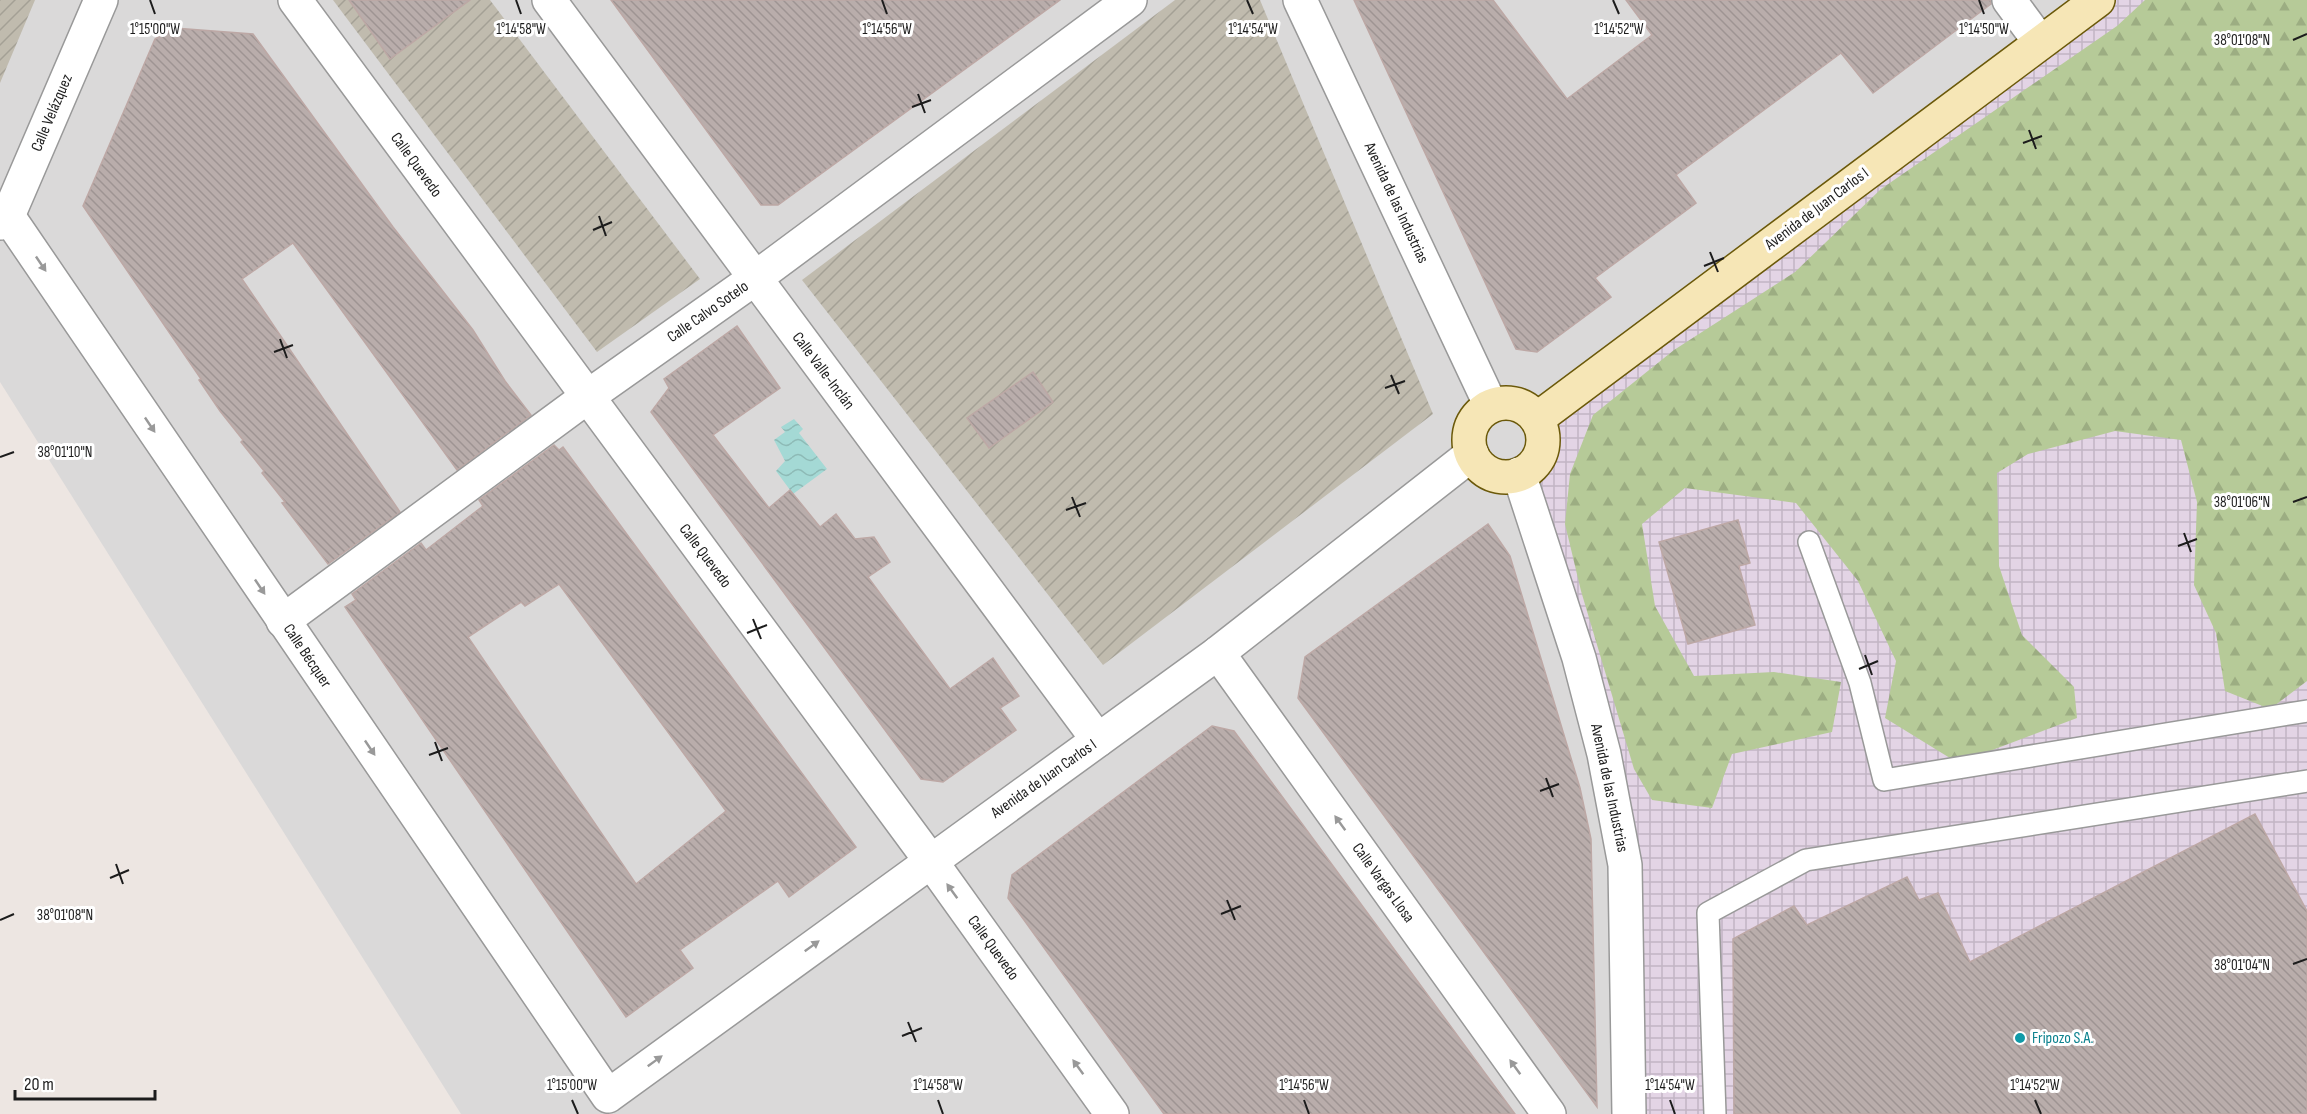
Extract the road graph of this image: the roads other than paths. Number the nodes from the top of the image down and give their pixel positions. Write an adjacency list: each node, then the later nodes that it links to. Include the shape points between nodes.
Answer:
1 (101, 0): 9 (street, Calle Velázquez)
2 (295, 0): 11 (street, Calle Quevedo)
3 (549, 0): 10 (street, Calle Valle-Inclán)
4 (1130, 0): 10 (street, Calle Calvo Sotelo)
5 (1300, 0): 12 (street, Avenida de las Industrias)
6 (2009, 0): 8 (street)
7 (2098, 0): 8 (street, Avenida de Juan Carlos I)
8 (2040, 42): 13 (street, Avenida de Juan Carlos I)
9 (4, 219): 17 (street, Calle Bécquer, one-way to 17)
10 (754, 279): 11 (street, Calle Calvo Sotelo); 20 (street, Calle Valle-Inclán)
11 (587, 397): 17 (street, Calle Calvo Sotelo); 22 (street, Calle Quevedo)
12 (1491, 406): 13 (street, via 1521,406); 14 (street, via 1474,421)
13 (1537, 419): 15 (street, via 1542,429 1542,451)
14 (1472, 454): 15 (street, via 1492,474); 18 (street, Avenida de Juan Carlos I)
15 (1519, 474): 26 (street, Avenida de las Industrias, via 1579,658 1604,754 1625,865)
16 (1809, 542): 19 (lane, via 1860,683 1884,780)
17 (283, 621): 23 (street, Calle Bécquer, one-way to 23)
18 (1218, 653): 20 (street, Avenida de Juan Carlos I); 25 (street, Calle Vargas Llosa, one-way to 18)
19 (2307, 711)
20 (1098, 740): 22 (street, Avenida de Juan Carlos I)
21 (2307, 781): 27 (lane, via 1806,860 1708,914)
22 (930, 860): 23 (street, Avenida de Juan Carlos I, one-way to 22); 24 (street, Calle Quevedo, one-way to 22)
23 (608, 1096)
24 (1113, 1114)
25 (1549, 1114)
26 (1629, 1114)
27 (1715, 1114)

